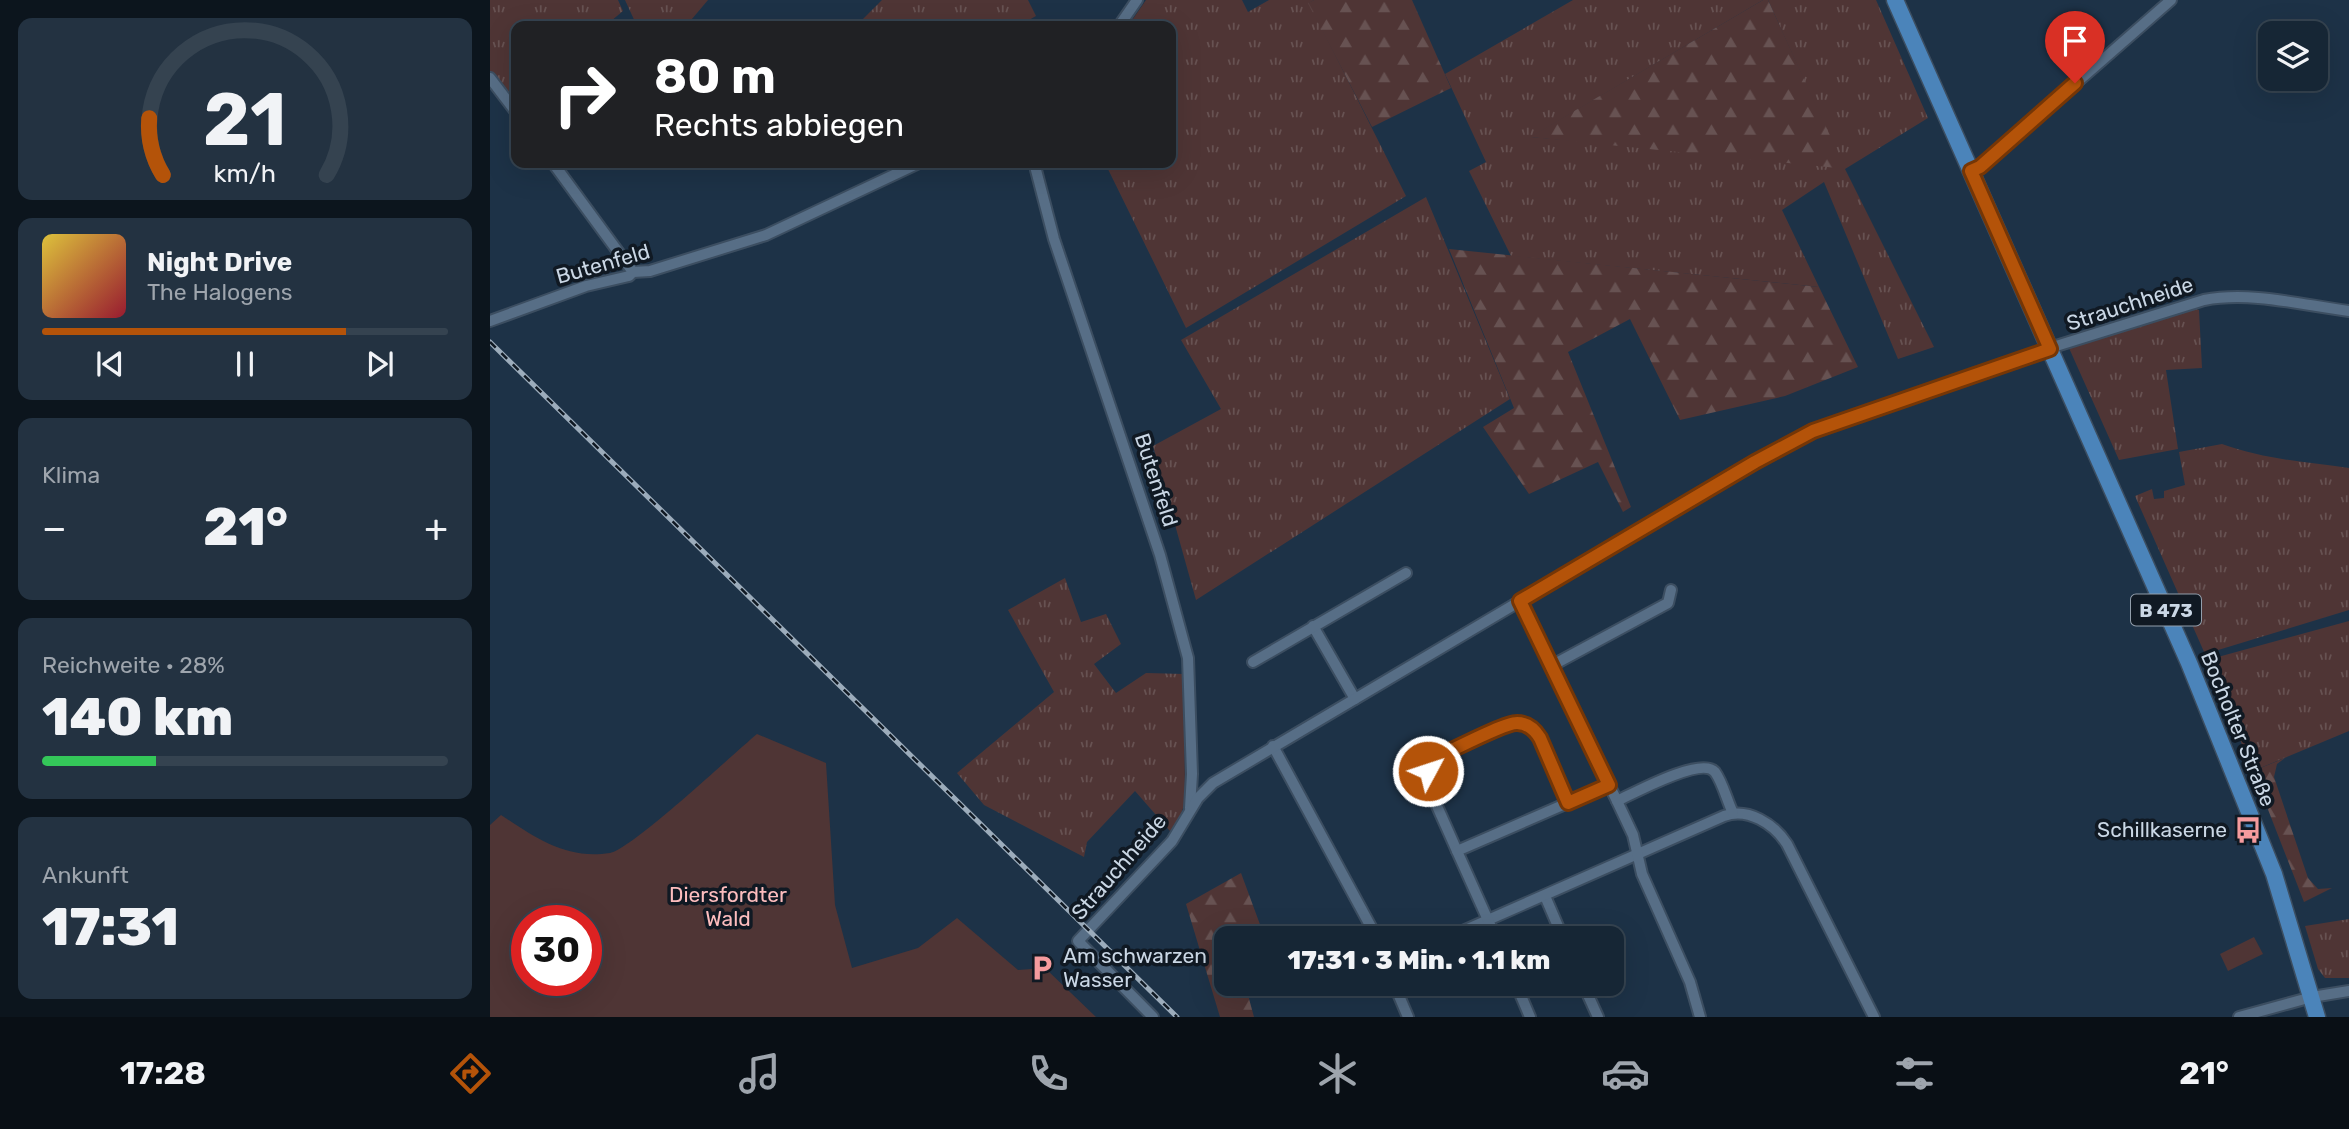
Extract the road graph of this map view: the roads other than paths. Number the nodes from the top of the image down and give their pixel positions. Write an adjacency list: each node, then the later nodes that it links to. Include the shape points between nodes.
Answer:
1 (1137, 0): 4 (street)
2 (1895, 0): 10 (main road, B 473)
3 (2171, 0): 10 (street)
4 (1122, 21)
5 (490, 78): 6 (street)
6 (511, 106)
7 (556, 168): 11 (street)
8 (908, 168): 11 (street, Butenfeld, via 766,235 650,271)
9 (1035, 168): 23 (street, Butenfeld, via 1054,239 1160,555 1188,658)
10 (1971, 171): 14 (main road, B 473)
11 (633, 272): 13 (street, Butenfeld)
12 (2349, 312): 14 (street, Strauchheide, via 2220,297)
13 (490, 321)
14 (2049, 345): 17 (street, Strauchheide, via 1813,431); 42 (main road, Bocholter Straße / B 473, via 2209,712 2274,874)
15 (1406, 573): 18 (street)
16 (1671, 590): 20 (street, via 1668,603)
17 (1520, 601): 20 (street); 21 (street, Strauchheide)
18 (1312, 626): 19 (street); 21 (street)
19 (1253, 662)
20 (1551, 666): 25 (street)
21 (1355, 699): 22 (street, Strauchheide)
22 (1273, 746): 24 (street, Strauchheide); 34 (street)
23 (1192, 774): 24 (street, via 1198,781); 28 (street, Butenfeld)
24 (1213, 783): 28 (street, Strauchheide)
25 (1609, 785): 26 (street); 27 (street)
26 (1617, 801): 29 (street, via 1690,769 1705,767 1714,772); 31 (street)
27 (1568, 803): 30 (street); 30 (street, via 1540,738 1528,725 1513,724 1450,751 1431,763 1427,783)
28 (1190, 810): 43 (street, Strauchheide, via 1171,841 1078,940)
29 (1733, 813): 31 (street); 48 (street, via 1759,820 1782,836)
30 (1457, 851): 33 (street)
31 (1637, 855): 32 (street); 47 (street)
32 (1545, 896): 33 (street); 37 (street)
33 (1488, 920): 35 (street); 36 (street)
34 (1370, 926)
35 (1474, 926)
36 (1491, 926)
37 (1558, 926)
38 (2349, 991): 42 (street)
39 (1399, 996): 44 (street)
40 (1521, 996): 45 (street)
41 (1588, 996): 46 (street)
42 (2312, 997): 49 (street); 50 (main road, Bocholter Straße / B 473)
43 (1153, 1017)
44 (1408, 1017)
45 (1530, 1017)
46 (1598, 1017)
47 (1700, 1017)
48 (1874, 1017)
49 (2239, 1017)
50 (2317, 1017)

